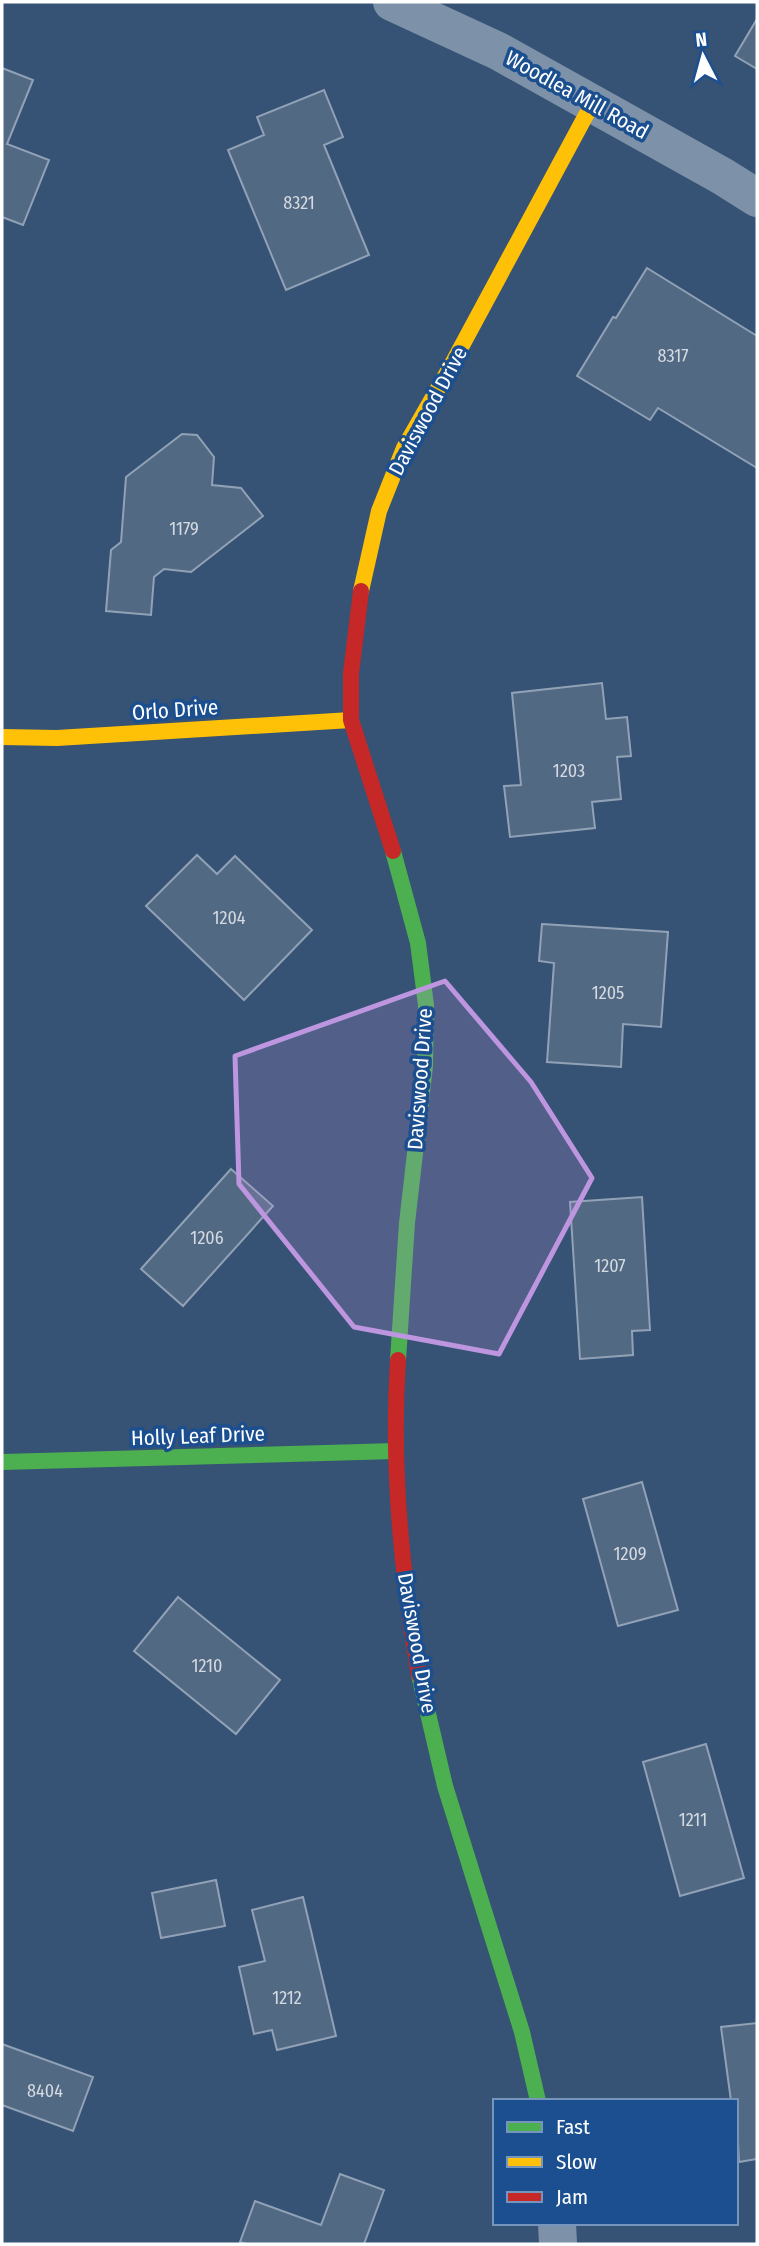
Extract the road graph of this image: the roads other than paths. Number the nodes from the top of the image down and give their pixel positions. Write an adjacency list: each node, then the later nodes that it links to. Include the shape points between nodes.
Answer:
1 (392, 2): 2 (street, Woodlea Mill Road, via 498,51)
2 (592, 104): 3 (street, Woodlea Mill Road); 4 (street, Daviswood Drive, via 404,448 384,498 363,575 351,673)
3 (757, 198)
4 (351, 720): 5 (street, Orlo Drive, via 57,738); 6 (street, Daviswood Drive, via 418,943 426,1005 425,1066 407,1223)
5 (2, 737)
6 (396, 1451): 7 (street, Holly Leaf Drive); 8 (street, Daviswood Drive, via 403,1563 419,1673 445,1786 522,2032)
7 (2, 1462)
8 (538, 2099)
9 (557, 2225): 10 (street)
10 (558, 2244)

